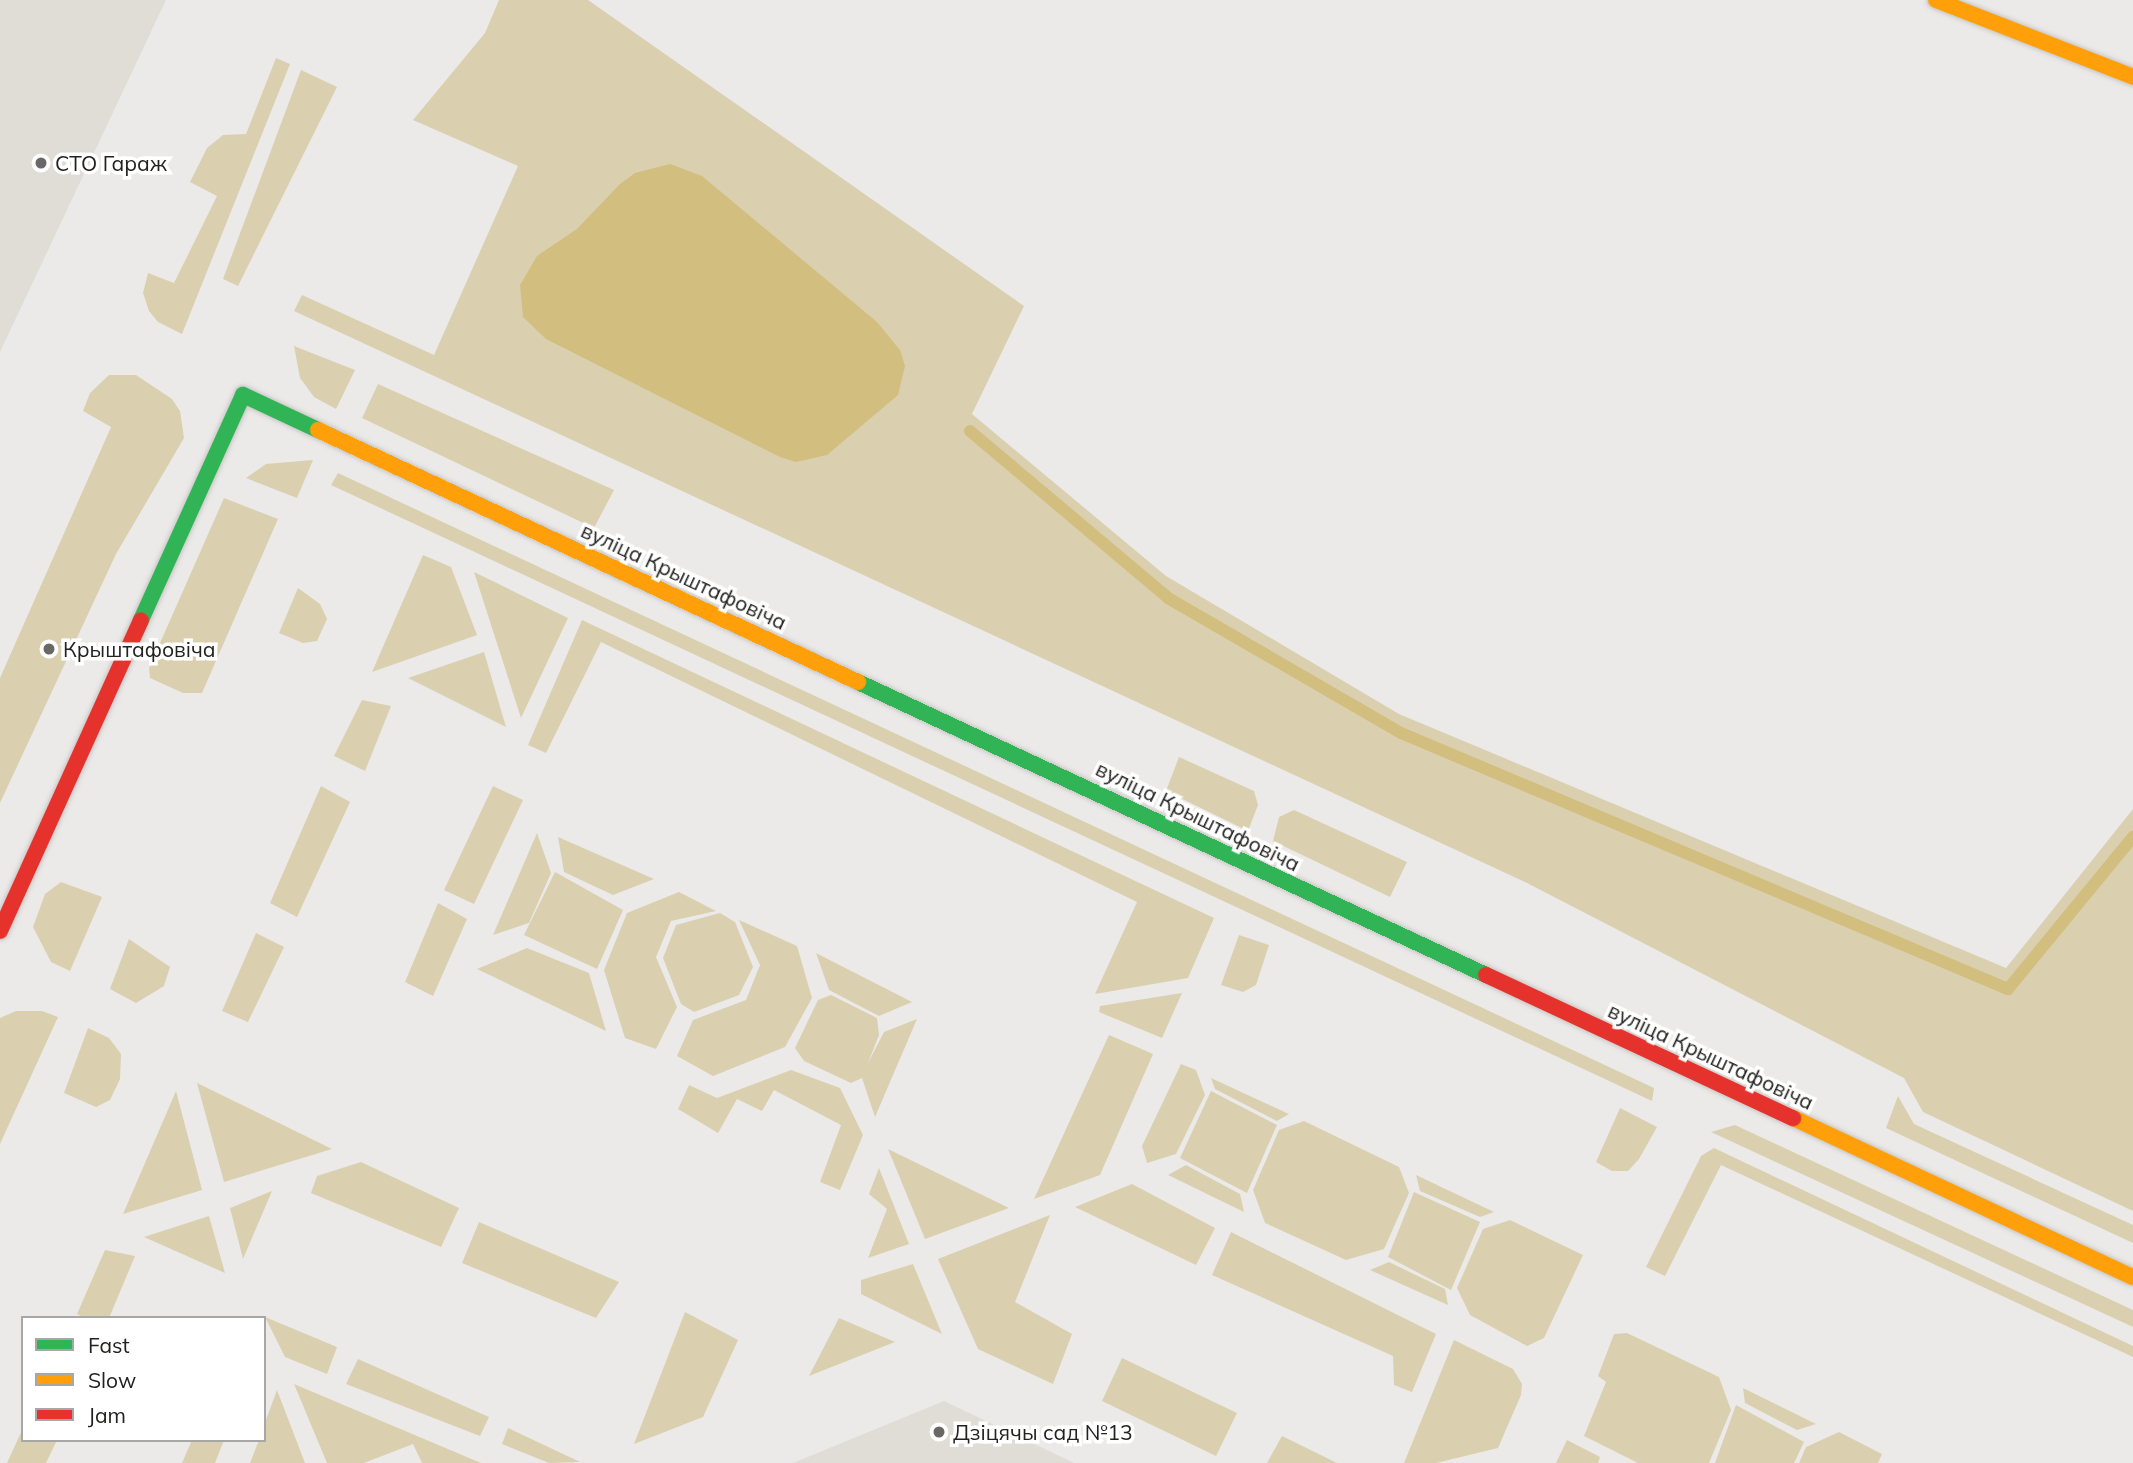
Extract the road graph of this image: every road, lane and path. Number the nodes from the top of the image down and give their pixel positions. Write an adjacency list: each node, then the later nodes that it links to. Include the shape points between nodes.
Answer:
1 (1936, 0): 2 (street)
2 (2133, 78)
3 (0, 931): 4 (street, вуліца Крыштафовіча, via 243,395)
4 (2133, 1277)

